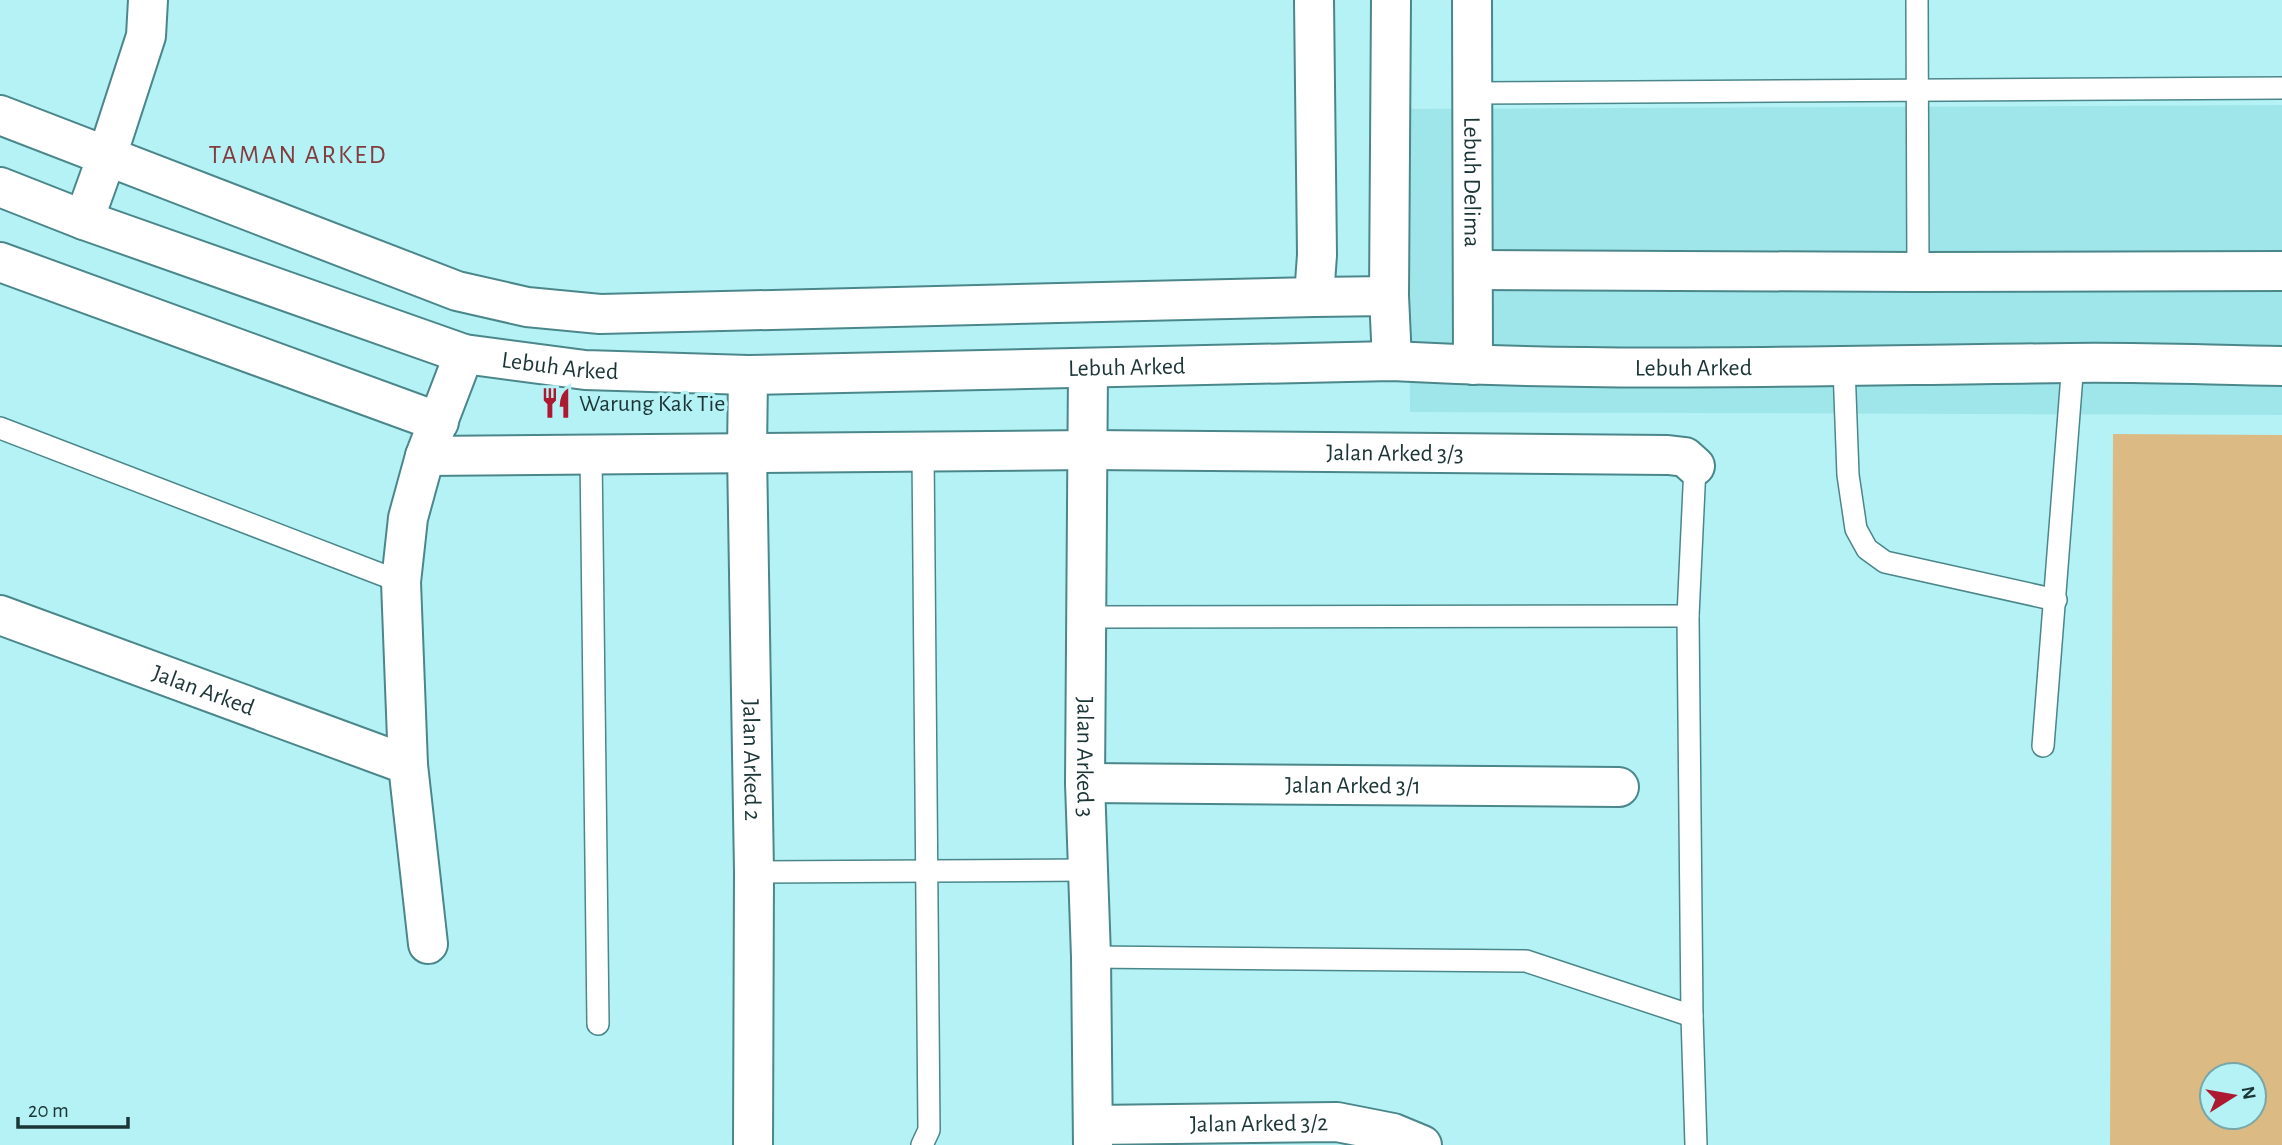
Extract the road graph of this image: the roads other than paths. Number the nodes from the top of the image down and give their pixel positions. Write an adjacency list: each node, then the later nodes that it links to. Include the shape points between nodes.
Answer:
1 (148, 0): 10 (street, via 146,36)
2 (1314, 0): 18 (street)
3 (1391, 0): 17 (street)
4 (1472, 0): 8 (street, Lebuh Delima)
5 (1917, 0): 7 (lane)
6 (2282, 88): 7 (lane)
7 (1917, 90): 8 (lane); 16 (lane)
8 (1471, 93): 14 (street, Lebuh Delima)
9 (0, 115): 10 (street)
10 (107, 156): 12 (street); 18 (street, via 457,291 527,307 600,314)
11 (0, 187): 12 (street, Lebuh Arked)
12 (84, 220): 19 (street, Lebuh Arked)
13 (0, 262): 28 (street)
14 (1473, 270): 16 (street); 22 (street, Lebuh Delima)
15 (2282, 271): 16 (street)
16 (1919, 272)
17 (1389, 296): 18 (street); 20 (street)
18 (1314, 297)
19 (464, 354): 26 (street, Lebuh Arked, via 585,370); 28 (street)
20 (1392, 361): 22 (street, Lebuh Arked); 25 (street, Lebuh Arked)
21 (2073, 362): 23 (street, Lebuh Arked); 24 (street, Lebuh Arked); 35 (lane)
22 (1473, 365): 24 (street, Lebuh Arked)
23 (2282, 366)
24 (1844, 367): 35 (lane, via 1848,475 1856,529 1867,549 1885,562)
25 (1088, 369): 26 (street, Lebuh Arked); 29 (street, Jalan Arked 3)
26 (748, 375): 31 (street, Jalan Arked 2)
27 (0, 428): 34 (lane)
28 (432, 439): 32 (street, Jalan Arked 3/3); 34 (street, via 408,518)
29 (1089, 450): 30 (street, Jalan Arked 3/3); 33 (street, Jalan Arked 3/3, via 1668,455 1685,457); 38 (street, Jalan Arked 3)
30 (923, 452): 31 (street, Jalan Arked 3/3); 44 (lane)
31 (747, 453): 32 (street, Jalan Arked 3/3); 45 (street, Jalan Arked 2)
32 (591, 454): 49 (lane)
33 (1695, 466): 37 (lane)
34 (401, 582): 40 (street)
35 (2056, 600): 39 (lane)
36 (0, 615): 40 (street, Jalan Arked)
37 (1688, 616): 38 (lane); 48 (lane)
38 (1087, 617): 41 (street, Jalan Arked 3)
39 (2043, 746)
40 (408, 765): 46 (street)
41 (1085, 783): 42 (street, Jalan Arked 3/1); 43 (street, Jalan Arked 3)
42 (1619, 787)
43 (1088, 870): 44 (lane); 47 (street, Jalan Arked 3)
44 (926, 871): 45 (lane); 52 (lane, via 929,1130)
45 (754, 872): 51 (street, Jalan Arked 2)
46 (428, 944)
47 (1091, 957): 48 (lane, via 1526,961); 50 (street, Jalan Arked 3)
48 (1692, 1016): 54 (lane)
49 (598, 1024)
50 (1093, 1135): 53 (street, Jalan Arked 3/2, via 1336,1122 1393,1133)
51 (752, 1145)
52 (922, 1145)
53 (1422, 1145)
54 (1696, 1145)

